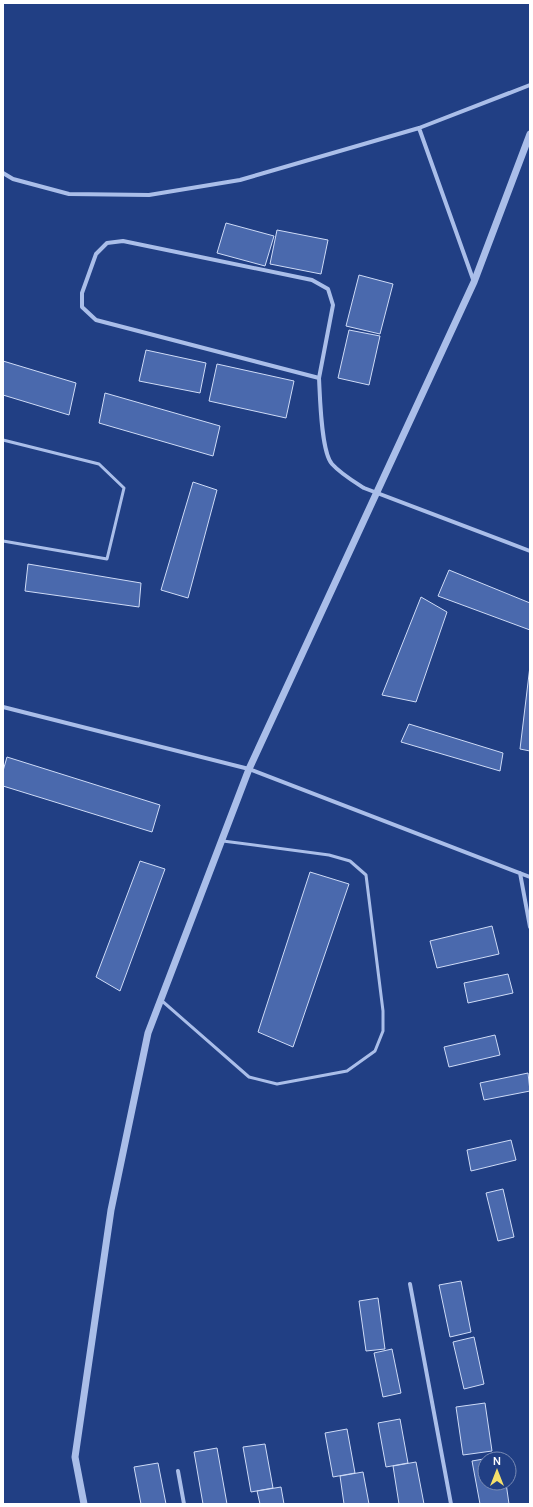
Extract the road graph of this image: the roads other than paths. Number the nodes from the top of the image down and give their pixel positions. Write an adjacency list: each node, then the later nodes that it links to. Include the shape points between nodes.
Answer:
1 (530, 85): 2 (street)
2 (419, 128): 4 (street, via 240,180 148,194 69,194 13,179); 5 (street)
3 (530, 134): 5 (street)
4 (3, 173)
5 (474, 282): 8 (street)
6 (319, 378): 6 (street, via 96,320 82,307 82,293 96,254 107,242 123,241 312,280 328,289 333,305); 8 (street, via 325,449 331,463 349,479 364,488)
7 (3, 440): 9 (lane, via 99,464 124,488 107,559)
8 (378, 492): 10 (street); 12 (street)
9 (3, 541)
10 (530, 551)
11 (3, 707): 12 (street)
12 (249, 769): 13 (street); 14 (street)
13 (221, 841): 17 (street); 17 (lane, via 329,855 350,861 366,875 384,1011 381,1038 375,1052 347,1071 277,1084 249,1077)
14 (520, 874): 15 (street); 16 (street)
15 (530, 877)
16 (530, 927)
17 (161, 1000): 20 (street, via 148,1033 111,1210 75,1457)
18 (410, 1284): 22 (street)
19 (178, 1471): 21 (street)
20 (84, 1504)
21 (184, 1504)
22 (451, 1504)

